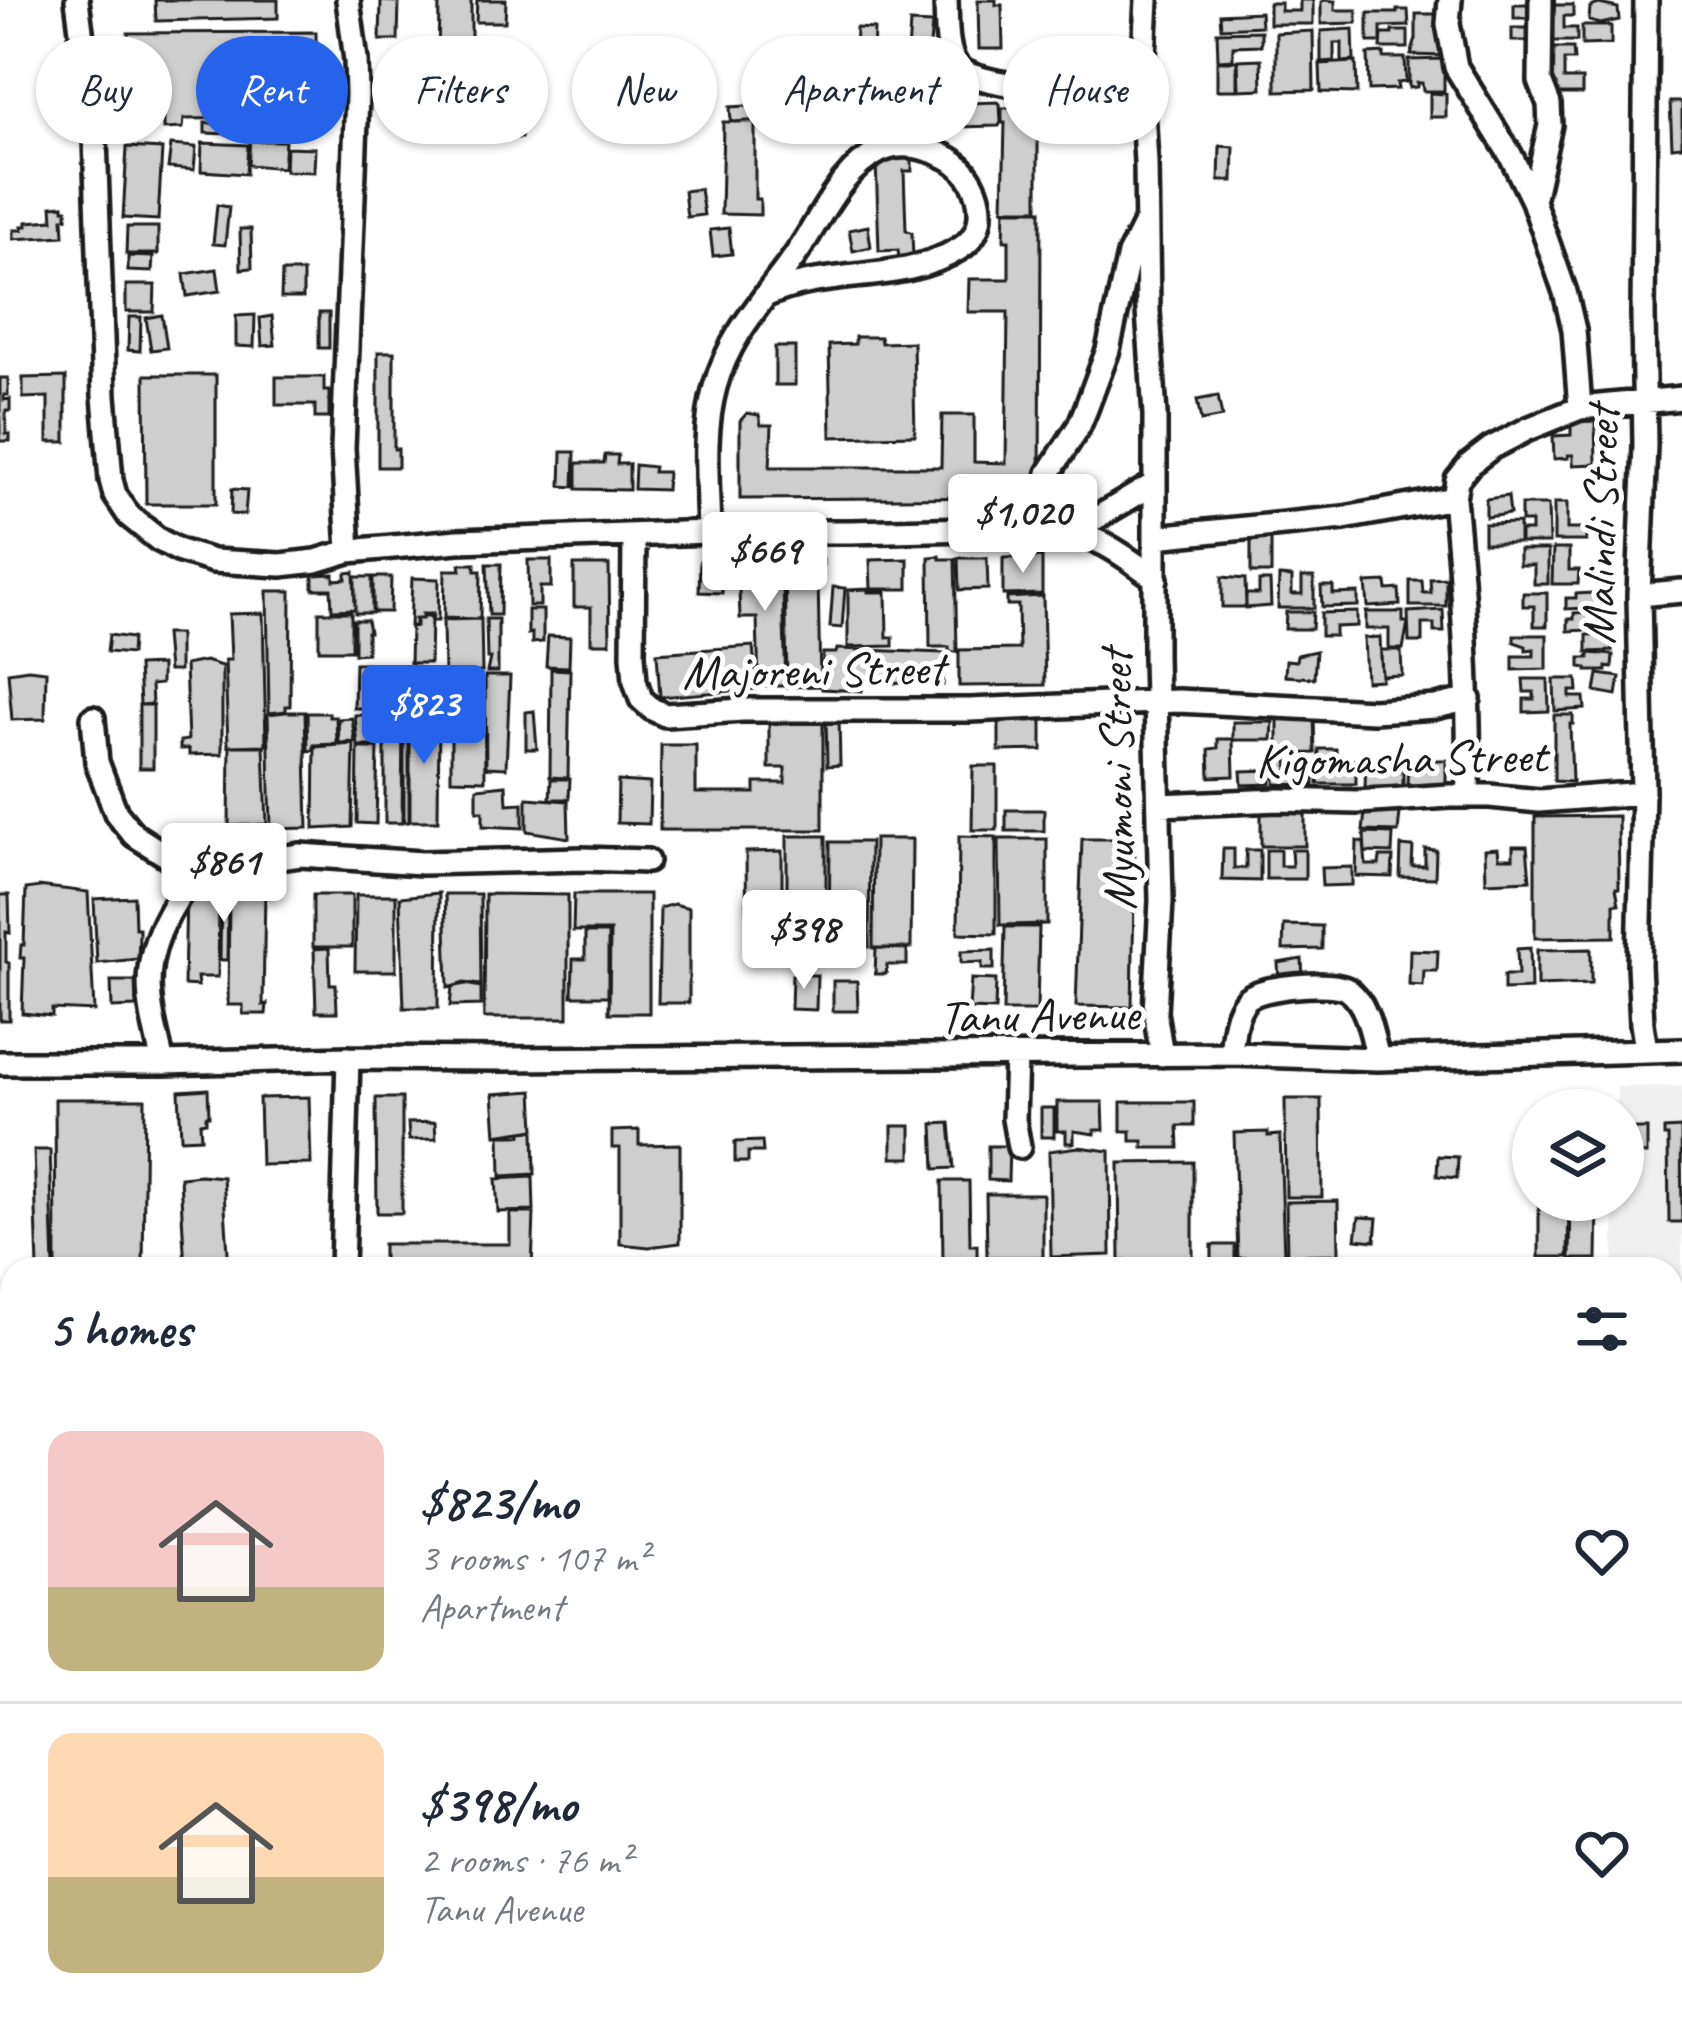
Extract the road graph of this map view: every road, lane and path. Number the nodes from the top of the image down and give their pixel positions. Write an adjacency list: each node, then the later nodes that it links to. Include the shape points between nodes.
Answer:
1 (77, 0): 24 (street, via 94,138 116,495 159,540 213,561 298,565)
2 (348, 0): 24 (street, via 357,95 343,448)
3 (946, 0): 9 (street, via 954,61 976,78)
4 (1147, 0): 8 (street, Myumoni Street)
5 (1450, 0): 11 (street, via 1456,67)
6 (1541, 0): 11 (street, via 1540,81 1550,124)
7 (1646, 0): 15 (street, Malindi Street)
8 (1145, 36)
9 (1003, 83)
10 (1144, 144): 12 (street, Myumoni Street)
11 (1533, 201): 16 (street, via 1571,315)
12 (1147, 219): 17 (street, Myumoni Street); 19 (street, via 1129,255 1086,409 1049,473)
13 (766, 296): 13 (street, via 848,175 878,152 921,146 969,176 981,217 960,249 916,266); 21 (street, via 733,339 716,382 706,430)
14 (1682, 398): 15 (street)
15 (1643, 400): 16 (street); 27 (street, Malindi Street)
16 (1580, 408): 18 (street, via 1480,455 1461,474)
17 (1154, 484): 20 (street); 23 (street, Myumoni Street)
18 (1454, 498): 23 (street); 28 (street)
19 (1040, 527): 20 (street); 21 (street)
20 (1076, 530): 25 (street)
21 (709, 532): 22 (street)
22 (634, 536): 24 (street); 29 (street, Majoreni Street, via 635,681 658,713)
23 (1156, 537): 25 (street, Myumoni Street)
24 (349, 551)
25 (1156, 579): 29 (street, Myumoni Street)
26 (1682, 591): 27 (street)
27 (1640, 595): 31 (street, Malindi Street)
28 (1469, 699): 29 (street, via 1345,712); 32 (street)
29 (1156, 702): 33 (street, Myumoni Street)
30 (93, 718): 35 (street, via 97,762 116,813)
31 (1643, 793): 32 (street, Kigomasha Street, via 1539,801); 37 (street, Malindi Street, via 1639,965)
32 (1468, 796): 33 (street, Kigomasha Street)
33 (1160, 805): 39 (street, Myumoni Street, via 1155,1012)
34 (647, 861): 35 (street, via 299,855 207,869)
35 (189, 881): 43 (street, via 151,955)
36 (1682, 1049): 37 (street, Tanu Avenue)
37 (1646, 1050): 42 (street, Tanu Avenue)
38 (1231, 1054): 39 (street, Tanu Avenue); 42 (street, Tanu Avenue); 42 (street, via 1240,1010 1252,994 1336,986 1363,1010)
39 (1162, 1055): 40 (street, Tanu Avenue)
40 (1016, 1057): 41 (street, Tanu Avenue); 45 (street)
41 (348, 1058): 43 (street, Tanu Avenue); 46 (street)
42 (1378, 1059)
43 (163, 1063): 44 (street, Tanu Avenue)
44 (0, 1064)
45 (1019, 1147)
46 (342, 1257)

